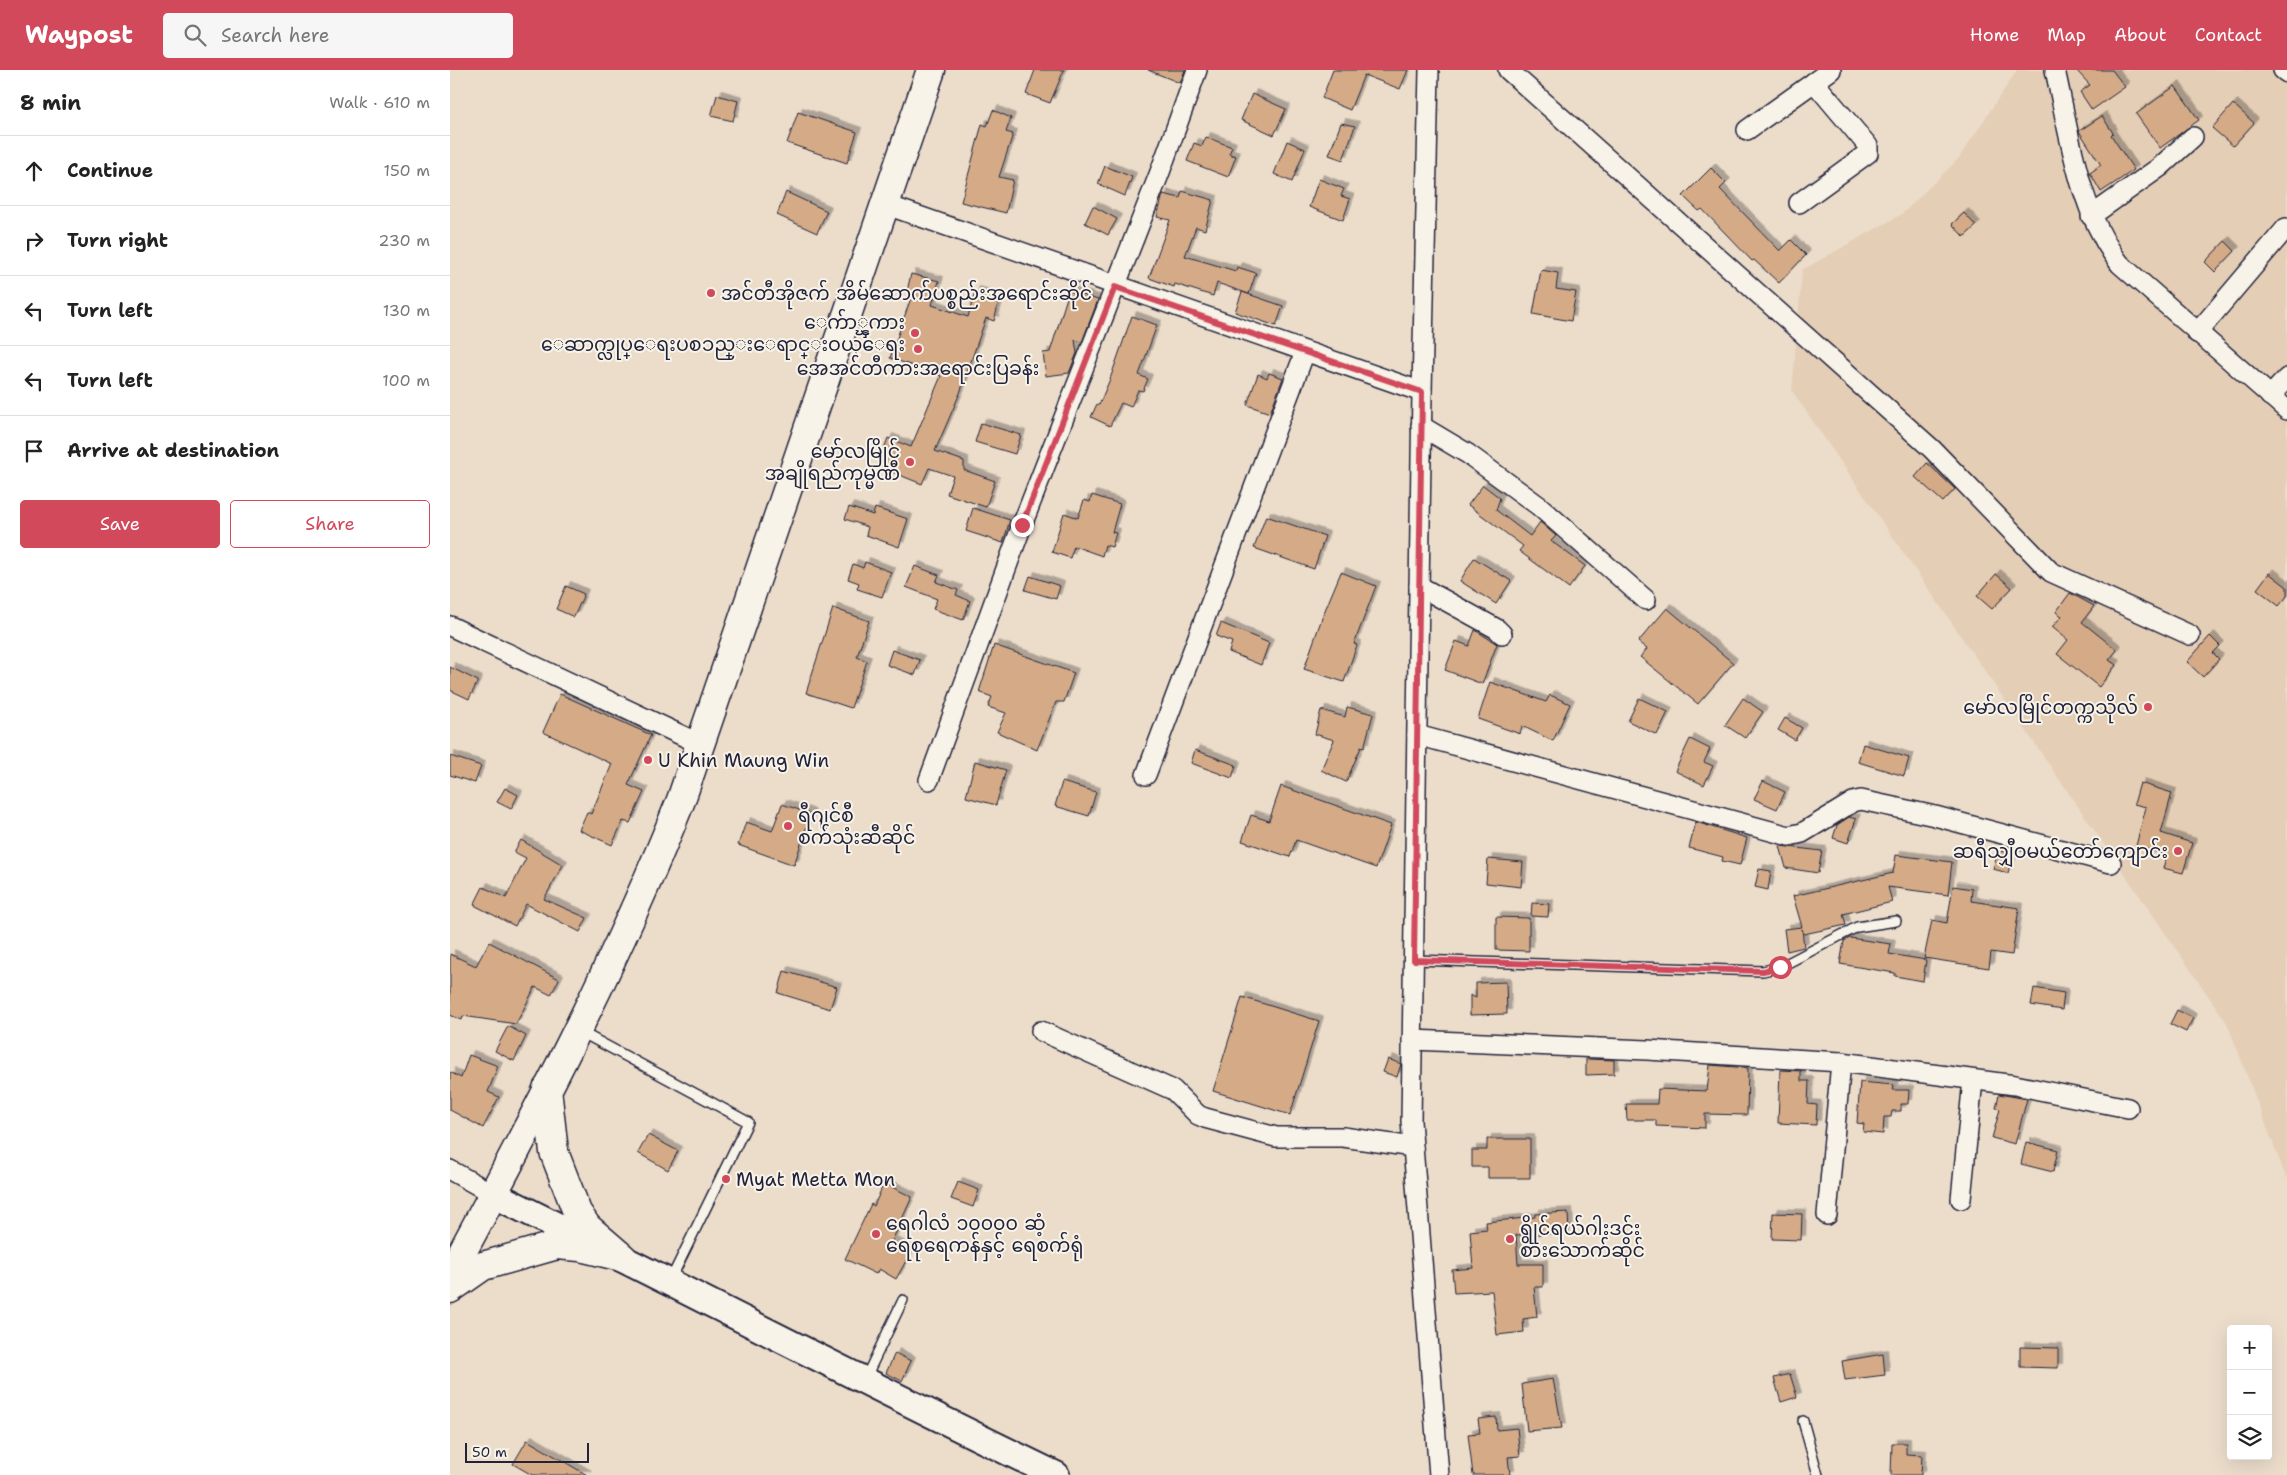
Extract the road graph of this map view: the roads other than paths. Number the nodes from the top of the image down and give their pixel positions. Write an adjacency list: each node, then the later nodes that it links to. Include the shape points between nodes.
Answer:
1 (931, 70): 13 (main road)
2 (1196, 70): 16 (street)
3 (1429, 70): 20 (street)
4 (1508, 70): 28 (street, via 1932,449 2051,572)
5 (1831, 70): 9 (street)
6 (2055, 70): 14 (street, via 2083,195)
7 (2284, 70): 8 (street)
8 (2287, 73)
9 (1814, 82): 10 (street); 12 (street, via 1868,146 1868,153)
10 (1747, 130)
11 (2193, 137): 14 (street, via 2160,167)
12 (1800, 203)
13 (884, 204): 16 (street); 30 (main road)
14 (2092, 216): 17 (street, via 2120,264)
15 (2286, 228): 17 (street)
16 (1115, 287): 18 (street); 32 (street, via 1022,525)
17 (2197, 333): 21 (street)
18 (1305, 352): 20 (street); 31 (street)
19 (2287, 378): 21 (street)
20 (1422, 392): 23 (street)
21 (2270, 396): 22 (street)
22 (2287, 410)
23 (1421, 426): 24 (street); 25 (street, via 1468,454 1539,506)
24 (1419, 586): 27 (street, via 1497,628); 29 (street)
25 (1646, 600)
26 (450, 626): 30 (street)
27 (1502, 634)
28 (2190, 635)
29 (1417, 735): 33 (street, via 1789,836 1802,833 1861,800 1935,816); 35 (street)
30 (700, 744): 36 (main road, via 656,862)
31 (1146, 775)
32 (929, 780)
33 (2111, 863)
34 (1896, 921): 35 (lane, via 1857,927 1780,967 1763,971)
35 (1414, 960): 38 (street)
36 (577, 1029): 41 (main road); 50 (lane, via 748,1122)
37 (1041, 1031): 43 (street, via 1173,1090 1205,1118 1276,1137 1342,1137)
38 (1412, 1040): 39 (street); 43 (street)
39 (1841, 1062): 40 (street); 47 (street)
40 (1973, 1080): 42 (street, via 2015,1085); 46 (street)
41 (547, 1089): 45 (main road); 48 (main road, via 554,1152 577,1212 587,1227)
42 (2128, 1108)
43 (1413, 1147): 56 (street)
44 (450, 1170): 45 (street)
45 (493, 1194): 48 (main road); 49 (main road)
46 (1961, 1199)
47 (1827, 1215)
48 (623, 1258): 50 (main road); 51 (main road, via 580,1246 557,1245 482,1266)
49 (450, 1275)
50 (670, 1281): 53 (main road)
51 (450, 1289)
52 (903, 1300): 53 (lane)
53 (864, 1381): 55 (main road)
54 (1803, 1421): 57 (lane)
55 (1056, 1475)
56 (1439, 1475)
57 (1818, 1475)

